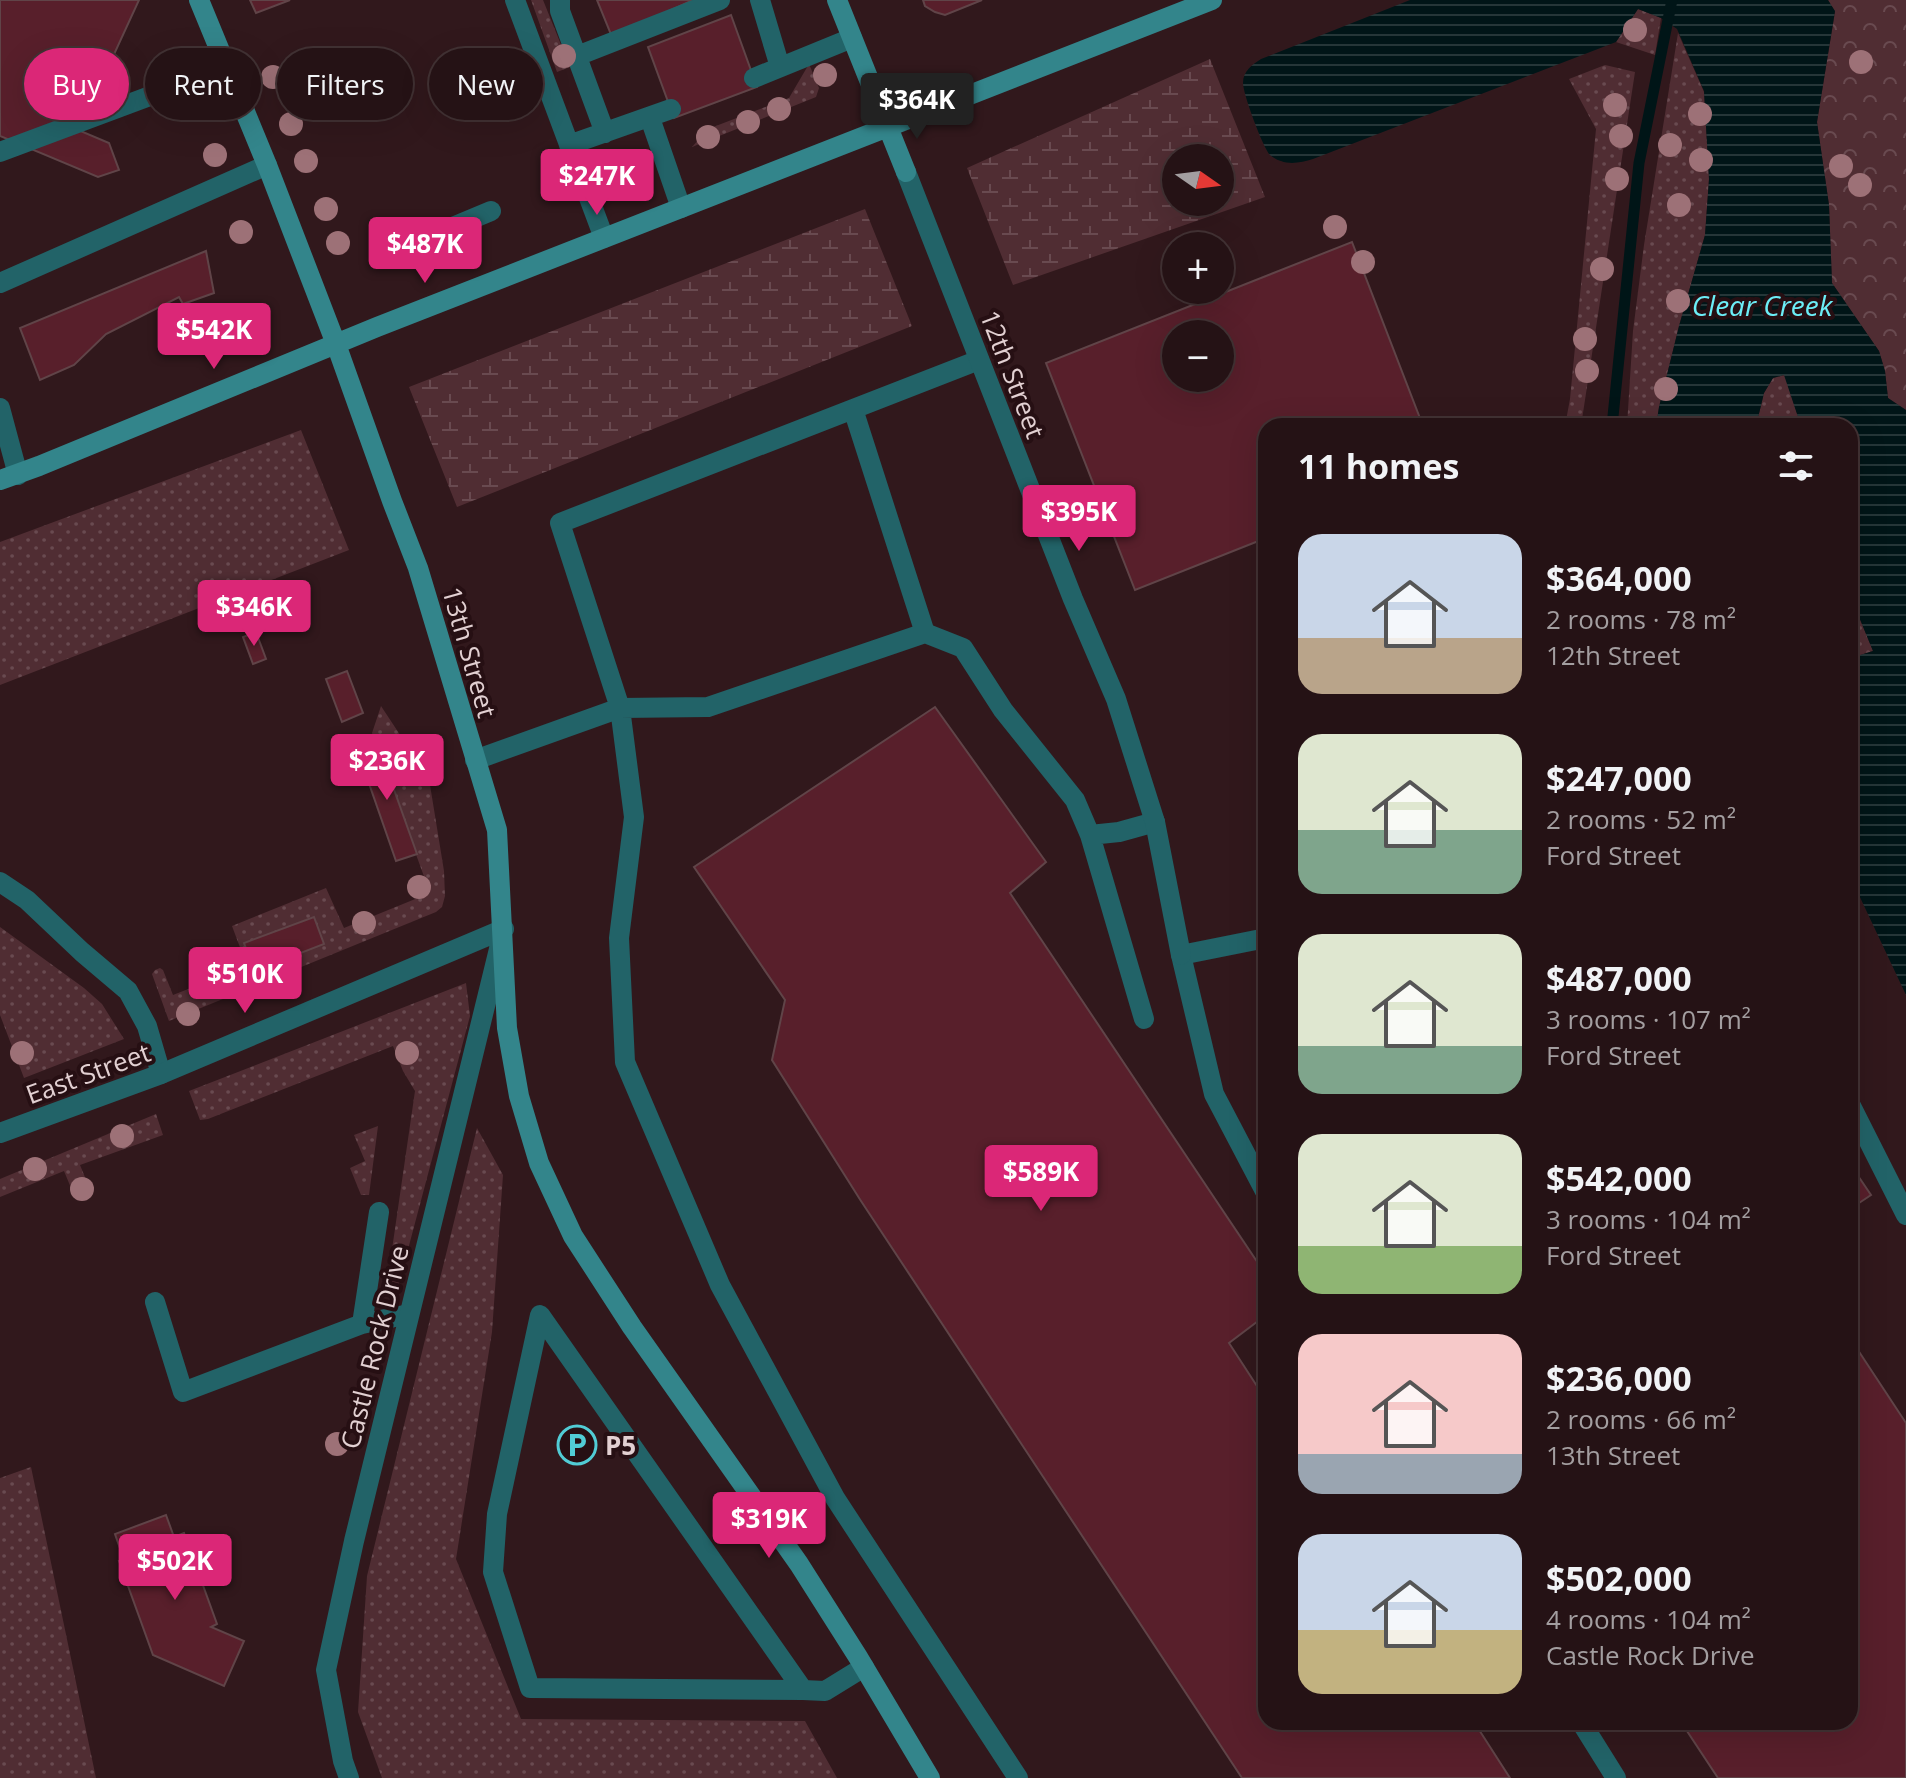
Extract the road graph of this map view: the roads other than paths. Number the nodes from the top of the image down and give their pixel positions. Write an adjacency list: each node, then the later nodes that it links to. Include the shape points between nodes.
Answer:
1 (199, 0): 10 (street, 13th Street)
2 (515, 0): 20 (street)
3 (560, 0): 11 (street)
4 (720, 0): 11 (street)
5 (760, 0): 12 (street)
6 (837, 0): 9 (street, 12th Street)
7 (1212, 0): 8 (street)
8 (1177, 6): 18 (street)
9 (852, 38): 12 (street); 18 (street, 12th Street)
10 (217, 48)
11 (577, 56): 19 (street)
12 (780, 67): 13 (street)
13 (754, 78)
14 (145, 98): 21 (street)
15 (671, 109): 16 (street)
16 (650, 118): 19 (street); 23 (street)
17 (248, 120): 22 (street, 13th Street)
18 (887, 126): 23 (street); 29 (street, 12th Street)
19 (605, 133): 20 (street)
20 (569, 145): 25 (street)
21 (0, 152)
22 (267, 165): 27 (street); 28 (street, 13th Street)
23 (681, 208): 25 (street)
24 (491, 211): 26 (street)
25 (604, 238): 28 (street)
26 (400, 249)
27 (0, 283)
28 (336, 344): 32 (street); 35 (street, 13th Street, via 418,568)
29 (979, 360): 31 (street); 36 (street, 12th Street, via 1116,699)
30 (0, 408): 32 (street)
31 (853, 409): 33 (street); 34 (street, via 560,523)
32 (9, 477)
33 (925, 633): 34 (street, via 708,707); 37 (street, via 963,648 1003,710 1075,800)
34 (620, 708): 35 (street); 57 (street, via 634,817 619,938 625,1062 720,1285 835,1498)
35 (475, 760): 39 (street, 13th Street, via 497,830)
36 (1155, 822): 37 (street); 41 (street, 12th Street)
37 (1090, 835): 42 (street)
38 (0, 882): 43 (street, via 128,991 149,1032)
39 (504, 929): 43 (street, East Street); 50 (street, Castle Rock Drive); 52 (street, 13th Street, via 507,1028 519,1096 539,1163 573,1236)
40 (1258, 940): 41 (street)
41 (1181, 955): 46 (street, 12th Street, via 1214,1094)
42 (1144, 1019)
43 (161, 1074): 45 (street, East Street)
44 (1858, 1120): 48 (street)
45 (0, 1133)
46 (1258, 1178)
47 (379, 1212): 51 (street)
48 (1906, 1215)
49 (155, 1302): 51 (street, via 183,1392)
50 (409, 1314): 51 (street); 55 (street, Castle Rock Drive, via 326,1670)
51 (362, 1324)
52 (864, 1667): 53 (street, via 825,1691); 56 (street, 13th Street)
53 (803, 1690): 53 (street, via 530,1688 493,1572 497,1514 540,1315)
54 (1586, 1730): 58 (street)
55 (349, 1778)
56 (930, 1778)
57 (1018, 1778)
58 (1616, 1778)

